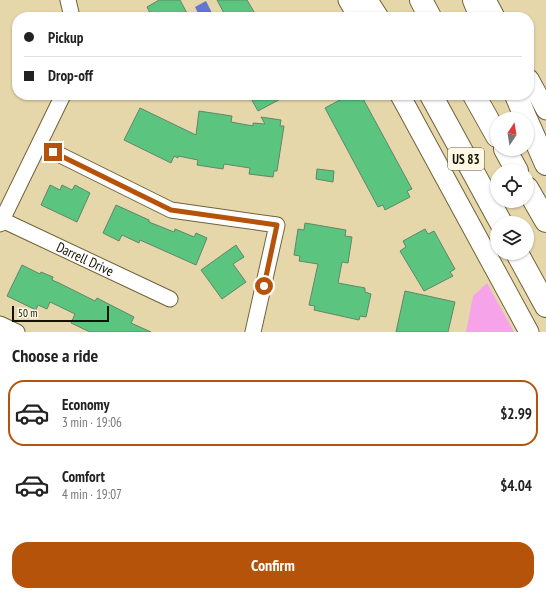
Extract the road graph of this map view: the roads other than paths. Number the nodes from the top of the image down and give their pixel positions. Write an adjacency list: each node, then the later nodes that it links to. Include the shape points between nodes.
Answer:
1 (68, 0): 8 (street)
2 (348, 0): 9 (main road)
3 (366, 0): 10 (highway)
4 (379, 0): 11 (highway)
5 (421, 0): 12 (highway)
6 (474, 0): 13 (highway)
7 (486, 0): 14 (main road)
8 (71, 12)
9 (355, 12)
10 (374, 12)
11 (385, 12)
12 (427, 12)
13 (479, 12)
14 (492, 12)
15 (534, 88): 21 (main road)
16 (61, 100): 25 (street)
17 (403, 100): 37 (main road)
18 (433, 100): 28 (highway, US 83)
19 (477, 100): 23 (highway, US 83)
20 (518, 100): 22 (highway)
21 (546, 110)
22 (523, 112)
23 (490, 124)
24 (534, 136): 26 (highway)
25 (40, 145): 29 (street); 36 (street, via 171,210 277,225)
26 (546, 164)
27 (534, 201): 30 (highway)
28 (496, 216)
29 (1, 221): 32 (street, Darrell Drive)
30 (546, 222)
31 (521, 260): 33 (highway)
32 (170, 299)
33 (546, 306)
34 (0, 324): 35 (street)
35 (17, 332)
36 (253, 332)
37 (529, 332)

